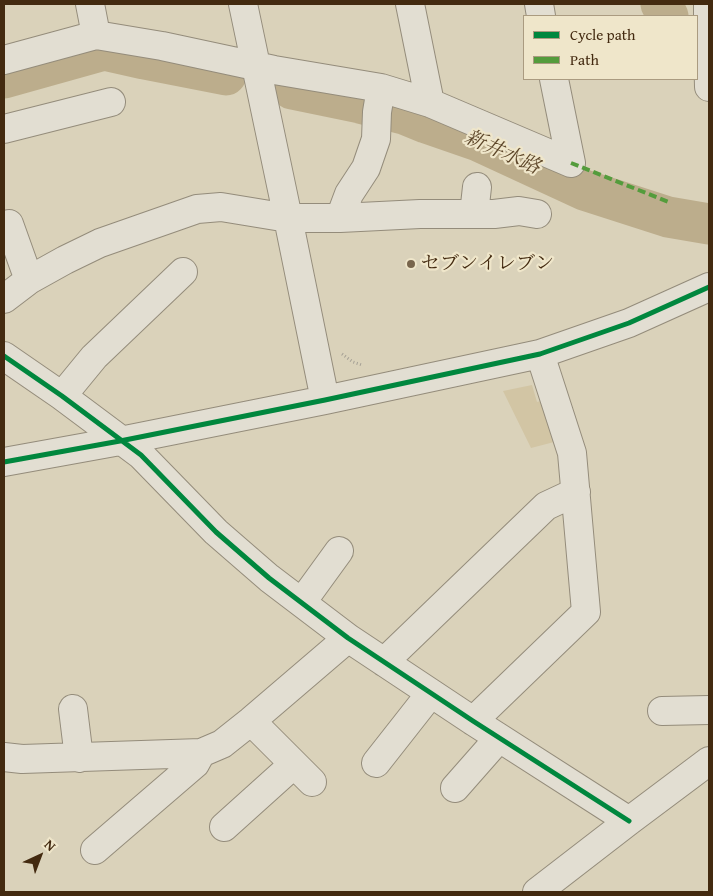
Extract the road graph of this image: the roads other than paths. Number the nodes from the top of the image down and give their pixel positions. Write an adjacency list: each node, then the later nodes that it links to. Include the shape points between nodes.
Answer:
1 (90, 4): 5 (street)
2 (243, 4): 7 (street)
3 (410, 4): 12 (street)
4 (708, 4): 9 (street)
5 (96, 35): 6 (street); 7 (street)
6 (4, 60)
7 (256, 66): 10 (street); 17 (street)
8 (554, 80): 12 (street, via 571,163)
9 (709, 87)
10 (381, 88): 12 (street); 18 (street, via 376,139 366,168 348,194)
11 (111, 102): 13 (street)
12 (430, 103)
13 (4, 129)
14 (477, 187): 15 (street)
15 (474, 214): 16 (street, via 519,211); 18 (street)
16 (537, 214)
17 (288, 218): 18 (street); 21 (street, via 221,207 197,209 100,243); 27 (street)
18 (340, 218)
19 (9, 224): 21 (street)
20 (184, 273): 26 (street, via 94,357)
21 (29, 280): 23 (street)
22 (709, 287): 24 (street, via 629,323)
23 (4, 299)
24 (540, 354): 27 (street); 30 (street, via 572,452)
25 (4, 356): 26 (street)
26 (62, 396): 28 (street)
27 (326, 400): 28 (street)
28 (120, 441): 29 (street); 32 (street, via 141,455 269,578)
29 (4, 462)
30 (576, 492): 34 (street, via 546,506); 40 (street, via 586,612)
31 (339, 551): 32 (street)
32 (302, 602): 33 (street)
33 (348, 638): 34 (street); 39 (street)
34 (384, 662): 35 (street)
35 (431, 692): 40 (street); 46 (street)
36 (73, 710): 44 (street)
37 (709, 710): 38 (street)
38 (662, 711)
39 (251, 721): 42 (street, via 222,744); 49 (street, via 303,773)
40 (472, 721): 41 (street)
41 (499, 738): 47 (street); 48 (street)
42 (201, 753): 44 (street); 50 (street, via 195,764)
43 (4, 757): 44 (street)
44 (79, 758)
45 (709, 761): 48 (street)
46 (376, 764)
47 (455, 788)
48 (629, 820): 51 (street)
49 (224, 827)
50 (95, 850)
51 (537, 892)

